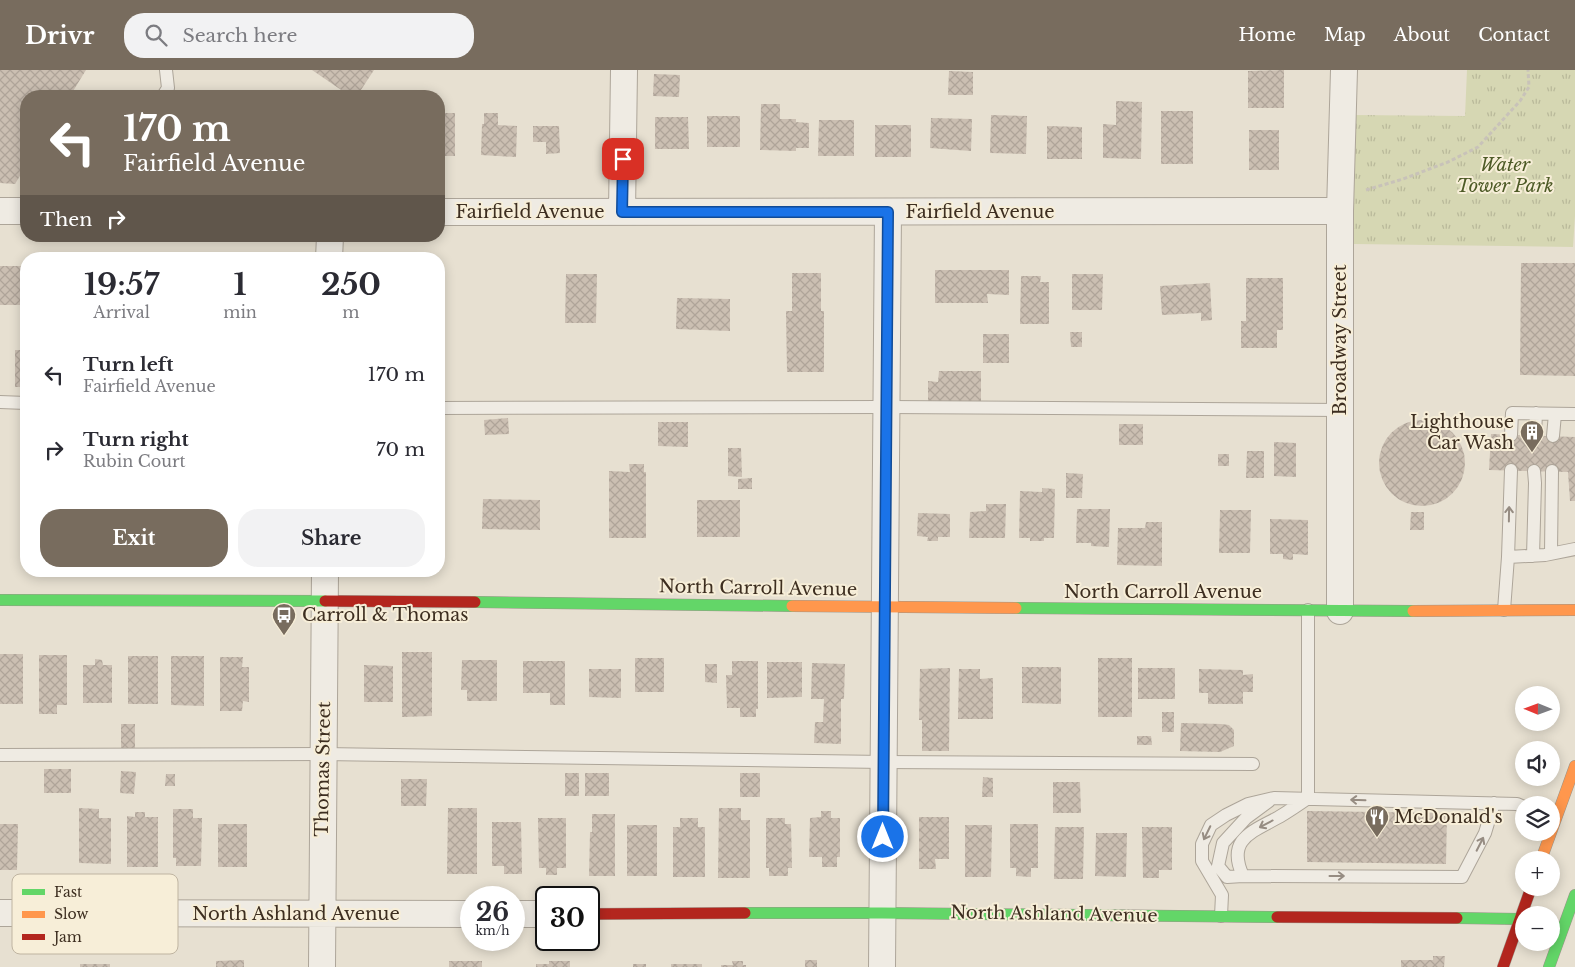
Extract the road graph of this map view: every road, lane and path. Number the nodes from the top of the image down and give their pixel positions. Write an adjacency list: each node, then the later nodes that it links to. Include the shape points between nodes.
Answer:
1 (166, 70): 5 (lane)
2 (624, 70): 10 (street)
3 (1344, 70): 6 (street, Broadway Street)
4 (1528, 70): 6 (path, via 1529,86 1520,101 1478,147 1448,162 1354,194)
5 (168, 90)
6 (1341, 202): 11 (street, Fairfield Avenue); 16 (street, Broadway Street)
7 (0, 211): 8 (street)
8 (20, 211)
9 (445, 212): 10 (street, Fairfield Avenue)
10 (622, 212): 11 (street, Fairfield Avenue)
11 (888, 212): 14 (street)
12 (0, 402): 13 (lane)
13 (20, 403)
14 (887, 407): 15 (lane); 16 (lane); 33 (street)
15 (445, 408)
16 (1340, 410): 37 (street, Broadway Street)
17 (1536, 413): 18 (lane); 20 (lane, via 1512,413); 21 (lane)
18 (1555, 414): 19 (lane); 22 (lane)
19 (1575, 414)
20 (1511, 435)
21 (1535, 436)
22 (1554, 436)
23 (1510, 470): 29 (lane, one-way to 23)
24 (1534, 471): 28 (lane)
25 (1552, 472): 27 (lane)
26 (1575, 549): 27 (lane)
27 (1551, 553): 28 (lane)
28 (1533, 556): 29 (lane)
29 (1508, 557): 35 (lane)
30 (325, 577): 32 (street, Thomas Street)
31 (0, 600): 32 (street, North Carroll Avenue)
32 (325, 601): 33 (street, North Carroll Avenue); 38 (street, Thomas Street)
33 (885, 607): 34 (street, North Carroll Avenue); 40 (street)
34 (1308, 610): 37 (street, North Carroll Avenue); 44 (lane)
35 (1504, 610): 36 (street, North Carroll Avenue); 37 (street, North Carroll Avenue)
36 (1575, 610)
37 (1340, 611)
38 (323, 754): 39 (lane); 40 (lane); 52 (street, Thomas Street)
39 (0, 755)
40 (884, 762): 41 (lane); 50 (street)
41 (1253, 764)
42 (1575, 766): 47 (street)
43 (1274, 798): 44 (lane); 48 (lane, via 1246,818 1223,843 1218,866 1227,877); 55 (lane, one-way to 55, via 1248,804 1226,815 1211,826 1202,844 1202,861 1222,895)
44 (1308, 798): 45 (lane, one-way to 44); 48 (lane, one-way to 48, via 1247,834 1238,848)
45 (1494, 803): 46 (lane); 48 (lane, one-way to 45, via 1462,877 1485,833)
46 (1515, 804)
47 (1560, 804)
48 (1242, 876)
49 (1575, 894): 61 (street)
50 (882, 913): 54 (street, North Ashland Avenue); 55 (street, North Ashland Avenue); 59 (street)
51 (178, 914): 52 (street, North Ashland Avenue)
52 (322, 914): 53 (street, North Ashland Avenue); 58 (street, Thomas Street)
53 (460, 914)
54 (600, 914)
55 (1221, 916): 56 (street, North Ashland Avenue)
56 (1515, 919)
57 (1515, 932): 60 (street)
58 (322, 967)
59 (882, 967)
60 (1502, 967)
61 (1549, 967)

